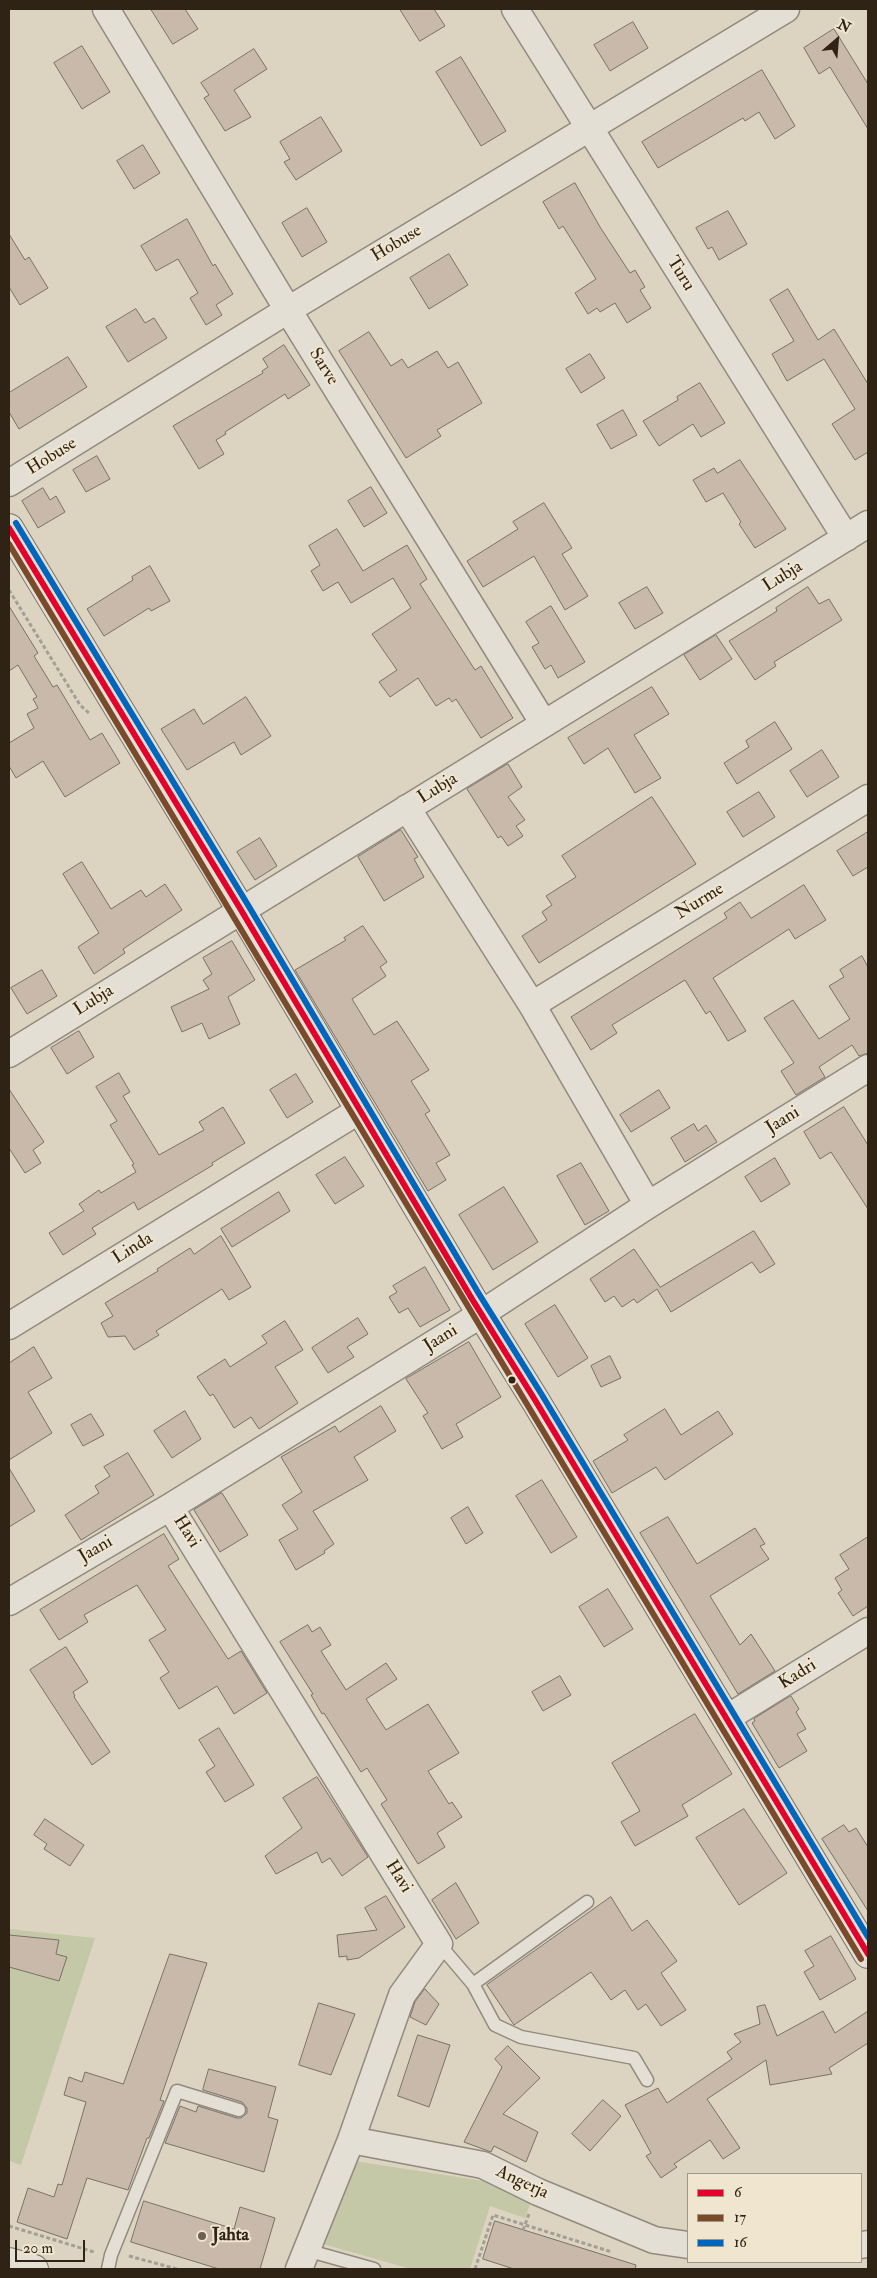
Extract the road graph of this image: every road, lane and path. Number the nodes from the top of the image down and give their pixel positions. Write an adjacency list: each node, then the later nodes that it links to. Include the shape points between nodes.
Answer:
1 (106, 9): 5 (street, Sarve)
2 (515, 9): 4 (street, Turu)
3 (786, 9): 4 (street, Hobuse)
4 (589, 128): 5 (street, Hobuse); 9 (street, Turu)
5 (288, 310): 6 (street, Hobuse); 12 (street, Sarve)
6 (9, 483)
7 (868, 524): 9 (street, Lubja)
8 (9, 528): 15 (street)
9 (846, 538): 12 (street, Lubja)
10 (9, 590): 11 (path, via 80,705)
11 (93, 717)
12 (544, 724): 14 (street, Lubja)
13 (868, 798): 16 (street, Nurme)
14 (407, 808): 15 (street, Lubja); 16 (street)
15 (241, 910): 17 (street, Lubja); 19 (street)
16 (532, 1005): 20 (street)
17 (9, 1054)
18 (868, 1068): 20 (street, Jaani)
19 (360, 1110): 21 (street); 22 (street, Linda)
20 (648, 1205): 21 (street, Jaani)
21 (481, 1314): 23 (street, Jaani); 26 (street)
22 (9, 1326)
23 (170, 1506): 24 (street, Jaani); 28 (street, Havi)
24 (9, 1602)
25 (868, 1631): 26 (street, Kadri)
26 (727, 1718): 29 (street)
27 (588, 1902): 30 (lane)
28 (439, 1944): 30 (lane); 33 (street, via 402,1995)
29 (868, 1954)
30 (473, 1984): 31 (lane, via 495,2025 520,2037 634,2058)
31 (647, 2080)
32 (239, 2110): 42 (lane, via 177,2091 111,2254)
33 (351, 2140): 36 (street, Angerja, via 484,2165 538,2192 654,2240); 39 (street)
34 (581, 2233): 35 (path)
35 (580, 2242): 37 (path); 38 (path); 44 (path, via 493,2215)
36 (687, 2245)
37 (578, 2247)
38 (615, 2253)
39 (303, 2260): 43 (lane)
40 (9, 2262): 41 (street)
41 (34, 2269)
42 (108, 2269)
43 (374, 2269)
44 (475, 2269)

